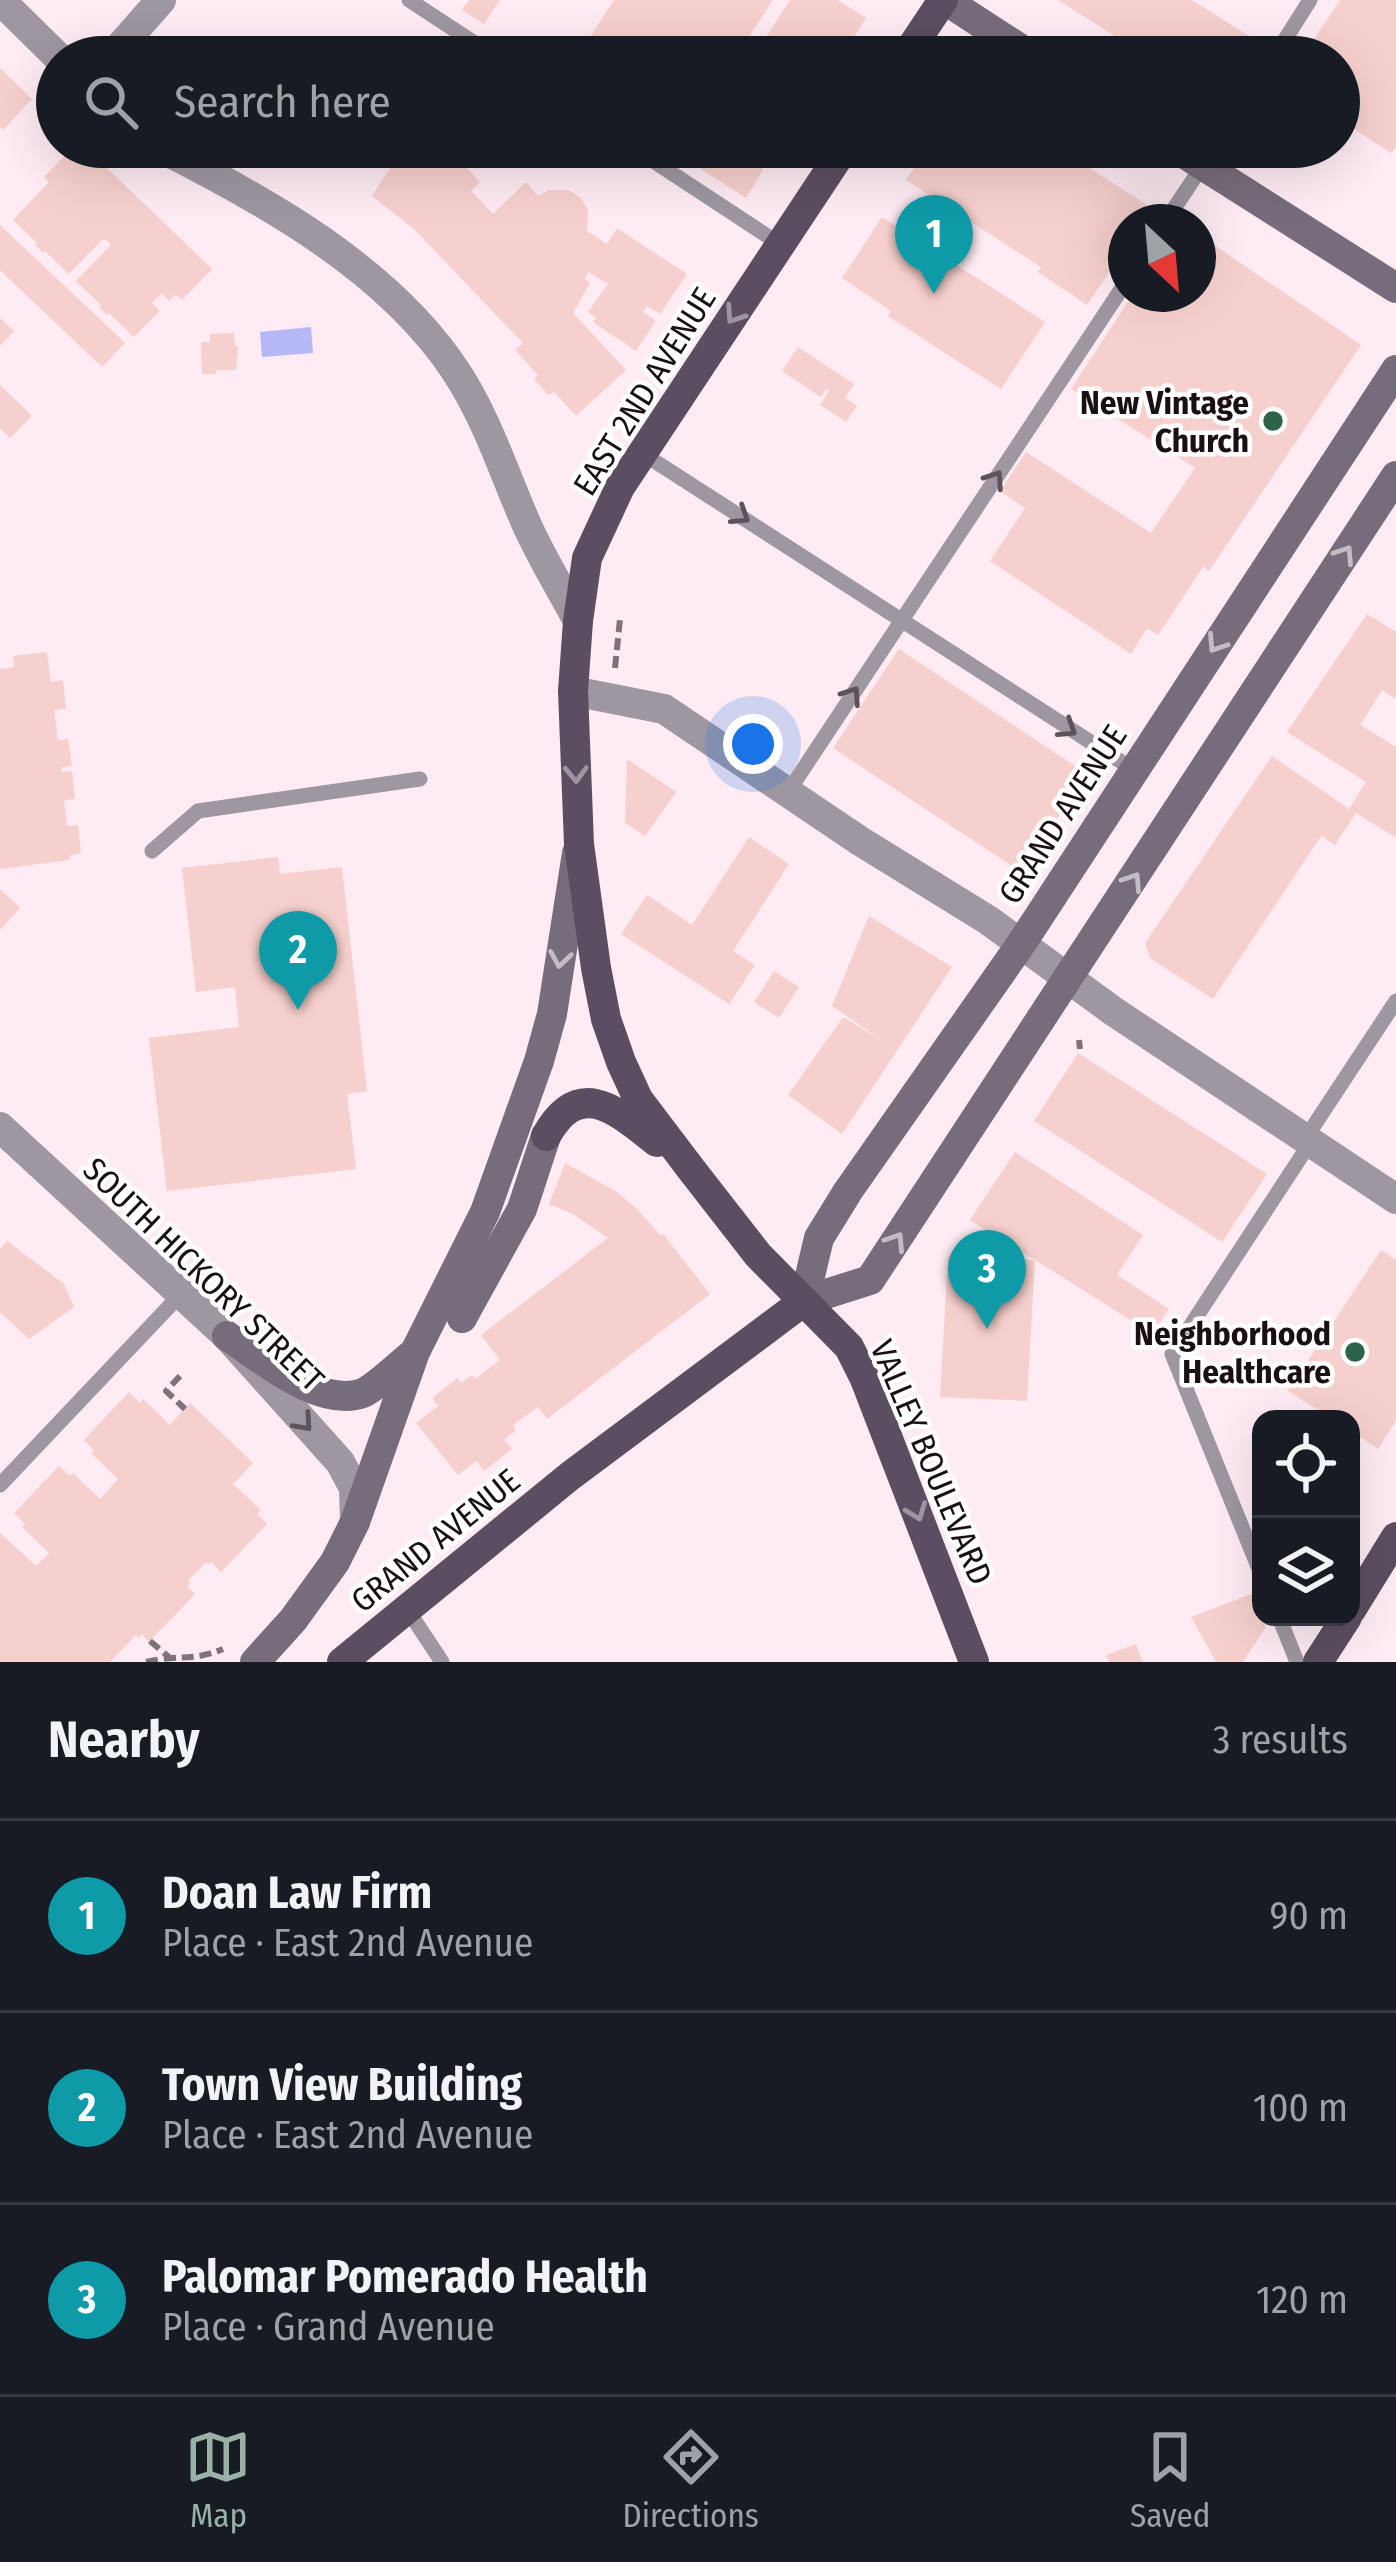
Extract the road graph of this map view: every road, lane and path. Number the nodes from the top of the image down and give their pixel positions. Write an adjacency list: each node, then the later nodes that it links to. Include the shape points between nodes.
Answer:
1 (0, 0): 6 (street)
2 (161, 0): 7 (street)
3 (409, 0): 8 (lane)
4 (944, 0): 9 (main road); 10 (main road)
5 (1310, 0): 11 (lane)
6 (37, 36)
7 (129, 36)
8 (464, 36)
9 (919, 36)
10 (1000, 36)
11 (1287, 36)
12 (200, 168): 24 (street, via 317,236 437,345 460,376)
13 (664, 168): 18 (lane)
14 (831, 168): 18 (main road, EAST 2ND AVENUE)
15 (1201, 168): 17 (lane)
16 (1226, 168): 19 (main road)
17 (1178, 204)
18 (781, 245): 22 (main road, EAST 2ND AVENUE, one-way to 22)
19 (1396, 288)
20 (1108, 309): 25 (lane, one-way to 20)
21 (1396, 370): 27 (main road, GRAND AVENUE, one-way to 27)
22 (643, 453): 24 (main road, EAST 2ND AVENUE, via 587,558); 25 (lane, one-way to 25)
23 (1396, 476): 33 (main road, GRAND AVENUE, one-way to 23)
24 (578, 621): 26 (main road, EAST 2ND AVENUE)
25 (902, 621): 27 (lane, one-way to 27); 29 (lane, one-way to 25)
26 (573, 691): 29 (street, via 664,709); 30 (main road, EAST 2ND AVENUE, one-way to 30)
27 (1133, 770): 32 (main road, GRAND AVENUE)
28 (420, 779): 31 (lane, via 198,811)
29 (788, 792): 32 (street)
30 (579, 844): 37 (main road, EAST 2ND AVENUE, via 596,968 620,1062); 43 (main road, EAST 2ND AVENUE, one-way to 43, via 539,1061 485,1212)
31 (152, 851)
32 (1021, 944): 33 (street); 40 (main road, GRAND AVENUE, via 819,1238)
33 (1069, 979): 36 (street); 40 (main road, GRAND AVENUE, one-way to 33, via 871,1280)
34 (1396, 1001): 36 (lane)
35 (0, 1127): 39 (street, SOUTH HICKORY STREET)
36 (1307, 1142): 38 (street); 49 (lane, via 1172,1354)
37 (691, 1169): 40 (main road, EAST 2ND AVENUE); 41 (main road, via 612,1108 566,1110 546,1136 522,1209)
38 (1396, 1199)
39 (182, 1294): 42 (street, SOUTH HICKORY STREET); 46 (lane)
40 (804, 1301): 51 (main road, GRAND AVENUE); 61 (main road, VALLEY BOULEVARD, one-way to 61, via 849,1347 865,1379)
41 (462, 1318)
42 (226, 1336): 43 (main road, via 335,1397 364,1393); 47 (street, SOUTH HICKORY STREET, one-way to 47, via 340,1462 353,1488)
43 (415, 1352): 47 (main road, EAST 2ND AVENUE)
44 (181, 1376): 45 (path, via 166,1391)
45 (185, 1408)
46 (0, 1485)
47 (355, 1522): 58 (main road, via 335,1562)
48 (1396, 1538): 50 (main road)
49 (1252, 1552)
50 (1360, 1596)
51 (407, 1609): 59 (main road, GRAND AVENUE); 60 (lane)
52 (1283, 1626): 62 (lane)
53 (1341, 1626): 63 (main road)
54 (150, 1641): 56 (path)
55 (223, 1649): 56 (path, via 200,1661)
56 (170, 1658): 57 (path)
57 (146, 1662)
58 (255, 1662)
59 (342, 1662)
60 (442, 1662)
61 (974, 1662)
62 (1297, 1662)
63 (1318, 1662)

